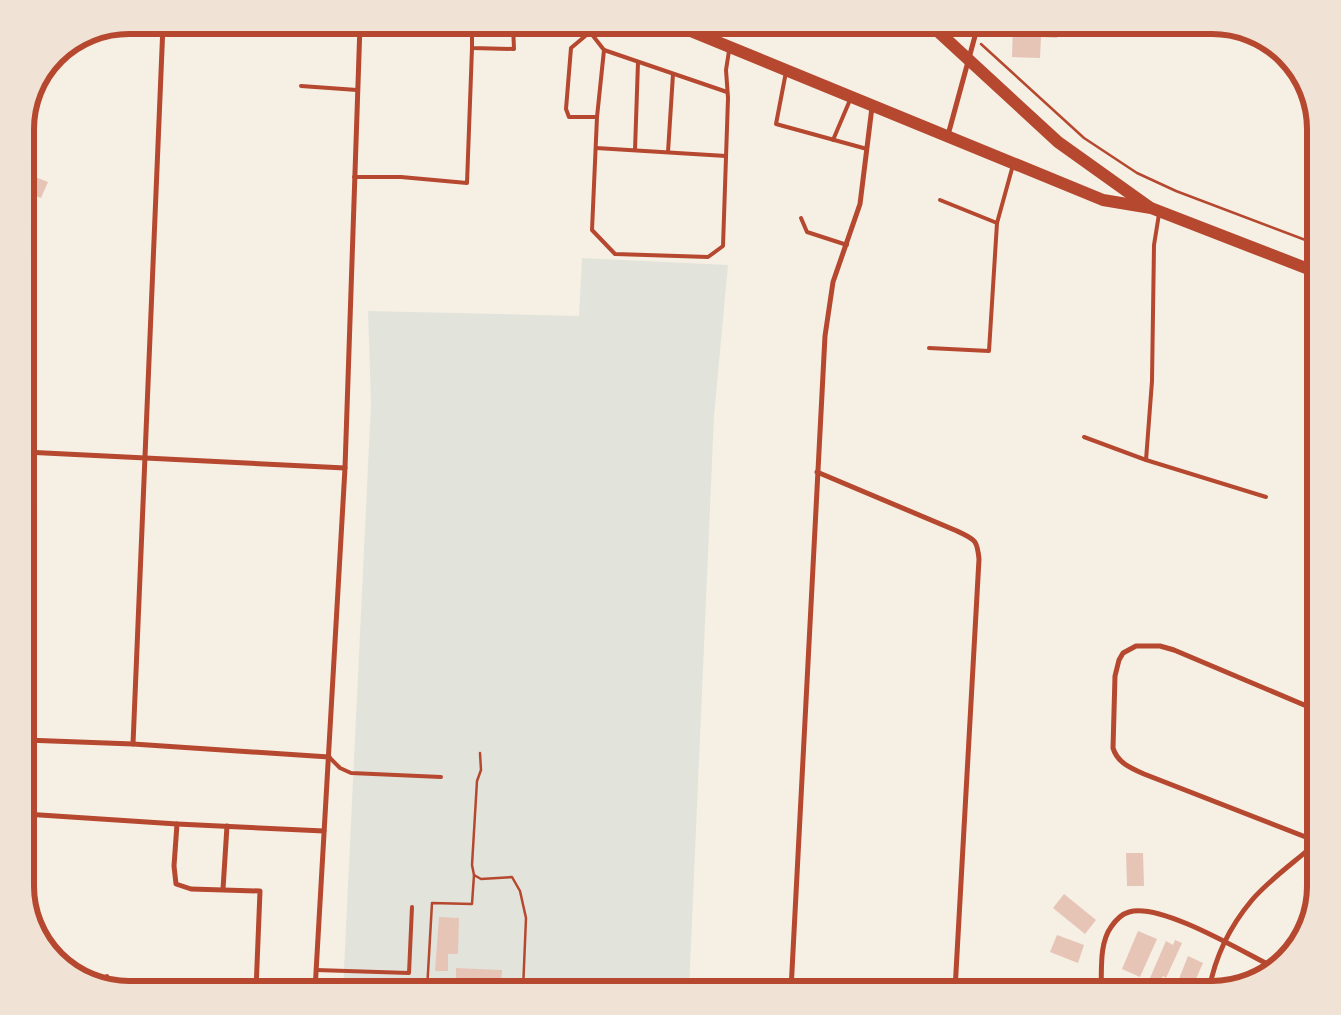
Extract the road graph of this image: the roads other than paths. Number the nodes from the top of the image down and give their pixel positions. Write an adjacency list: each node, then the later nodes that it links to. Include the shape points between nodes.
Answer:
1 (162, 34): 43 (street)
2 (360, 34): 20 (street)
3 (472, 34): 13 (lane)
4 (513, 34): 13 (lane, via 514,49)
5 (588, 34): 24 (lane, via 571,48 566,109 569,117)
6 (592, 34): 14 (lane)
7 (701, 34): 11 (main road)
8 (719, 34): 11 (street)
9 (941, 34): 15 (main road)
10 (976, 34): 15 (street)
11 (718, 41): 12 (main road)
12 (730, 46): 17 (main road); 21 (lane)
13 (472, 48): 33 (lane, via 467,183)
14 (604, 50): 16 (lane); 24 (lane)
15 (969, 60): 25 (street); 35 (main road, via 1058,142)
16 (638, 62): 18 (lane); 29 (lane)
17 (787, 70): 22 (main road); 26 (lane, via 776,124)
18 (673, 74): 21 (lane); 30 (lane)
19 (301, 86): 20 (lane)
20 (357, 90): 33 (street)
21 (727, 92): 31 (lane)
22 (851, 98): 23 (main road); 26 (lane)
23 (872, 107): 25 (main road); 28 (street)
24 (597, 117): 27 (lane)
25 (948, 136): 32 (main road)
26 (833, 140): 28 (lane)
27 (596, 148): 29 (lane); 31 (lane, via 592,230 615,254 708,257 723,246)
28 (867, 149): 38 (street, via 860,204)
29 (635, 150): 30 (lane)
30 (668, 152): 31 (lane)
31 (726, 156)
32 (1014, 163): 35 (main road, via 1103,200); 37 (lane)
33 (354, 177): 45 (street)
34 (940, 200): 37 (lane)
35 (1156, 210): 39 (main road); 44 (lane, via 1152,380)
36 (801, 218): 38 (lane, via 807,232)
37 (997, 223): 40 (lane, via 990,351)
38 (847, 245): 46 (street, via 833,282 827,314)
39 (1307, 269)
40 (929, 348)
41 (1084, 437): 44 (lane)
42 (34, 452): 43 (street)
43 (144, 458): 45 (street); 50 (street)
44 (1146, 460): 47 (lane)
45 (345, 468): 51 (street)
46 (817, 472): 66 (street); 67 (street, via 957,531 973,539 978,546)
47 (1266, 497)
48 (1307, 706): 57 (street, via 1160,646 1132,648 1123,653 1116,666 1115,756 1144,774)
49 (34, 740): 50 (street)
50 (133, 744): 51 (street)
51 (329, 757): 52 (lane, via 351,773); 56 (street)
52 (441, 777)
53 (34, 815): 54 (street)
54 (177, 824): 55 (street); 59 (street, via 176,884 191,889)
55 (227, 826): 56 (street); 59 (street)
56 (324, 831): 63 (street)
57 (1307, 838)
58 (1307, 850): 61 (street, via 1253,899)
59 (223, 889): 64 (street, via 260,891)
60 (412, 907): 63 (lane, via 410,973)
61 (1225, 942): 62 (street); 68 (street, via 1157,913 1128,912 1111,927 1104,945); 69 (street)
62 (1267, 964)
63 (316, 970): 65 (street)
64 (256, 981)
65 (315, 981)
66 (791, 981)
67 (956, 981)
68 (1102, 981)
69 (1212, 981)

